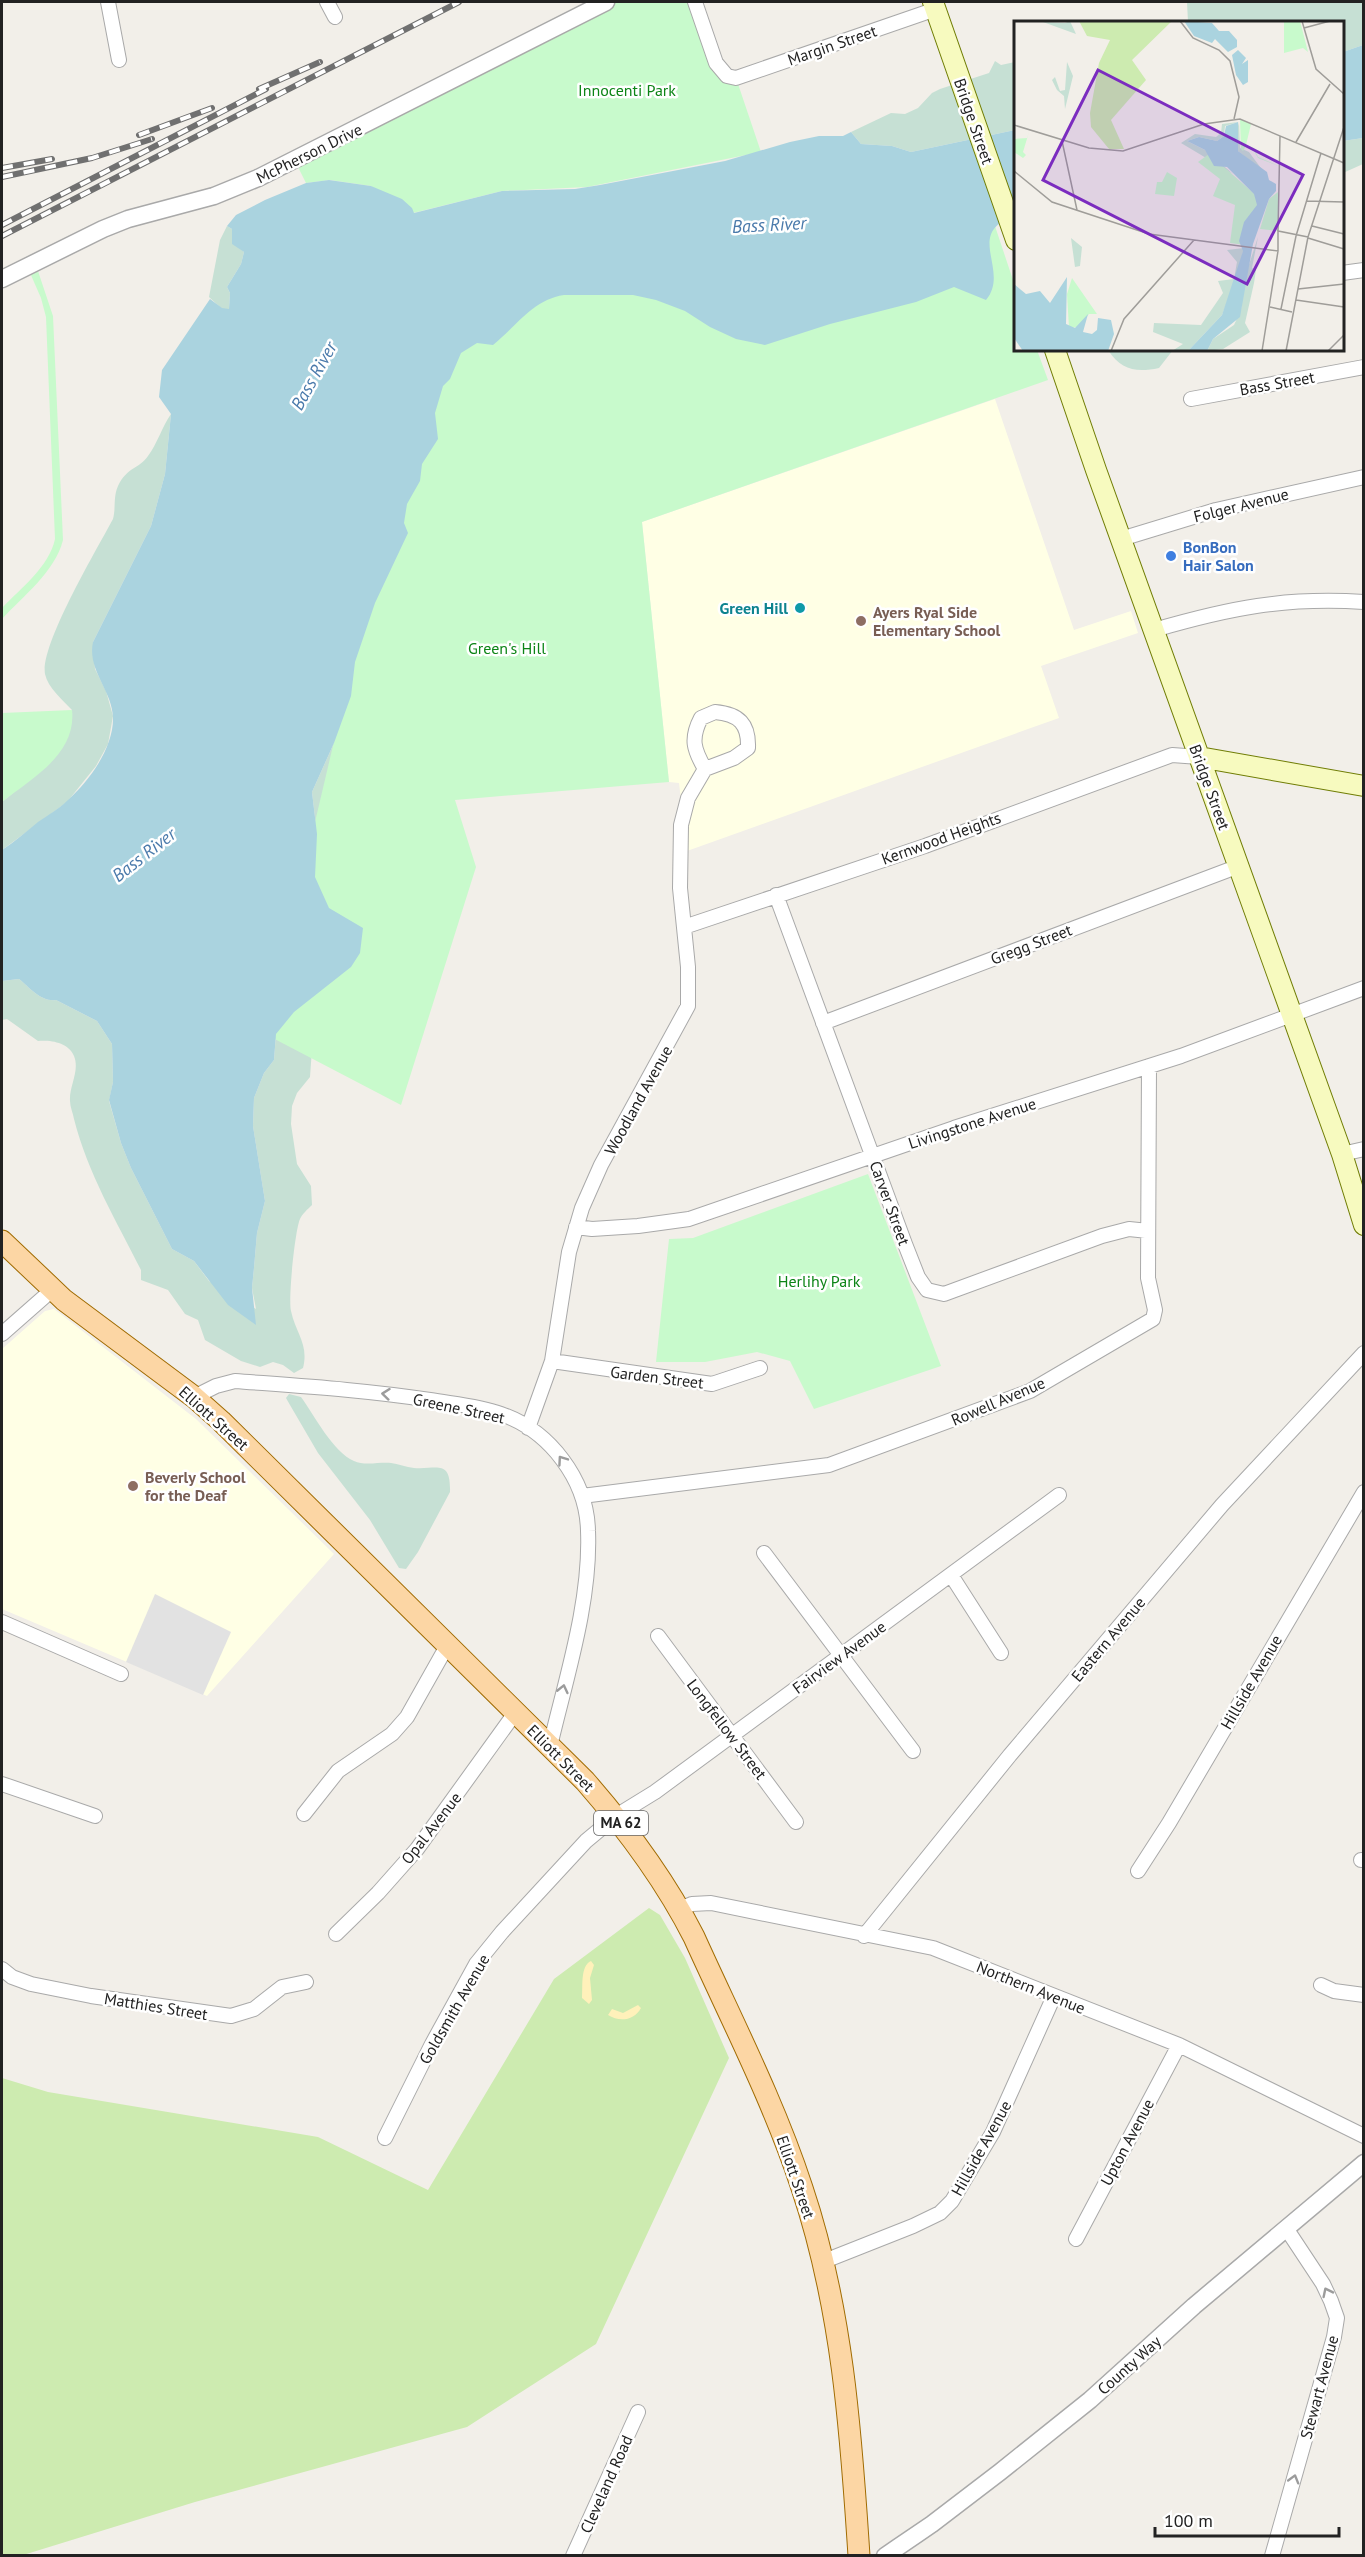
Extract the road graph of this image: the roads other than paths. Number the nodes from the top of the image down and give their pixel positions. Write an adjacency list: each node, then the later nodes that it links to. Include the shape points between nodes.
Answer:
1 (108, 2): 7 (street)
2 (327, 2): 6 (street)
3 (606, 2): 11 (street, McPherson Drive, via 258,178 214,196 128,219)
4 (694, 2): 5 (street, Margin Street, via 716,63 727,76 744,76)
5 (934, 5): 8 (main road, Bridge Street)
6 (335, 17)
7 (119, 60)
8 (1013, 232)
9 (1364, 270): 10 (street)
10 (1344, 273)
11 (2, 279)
12 (1055, 351): 16 (main road, Bridge Street)
13 (1364, 367): 14 (street, Bass Street)
14 (1191, 399)
15 (1364, 477): 16 (street, Folger Avenue, via 1216,510)
16 (1121, 538): 18 (main road, Bridge Street)
17 (1364, 602): 18 (street, via 1274,602 1227,609)
18 (1154, 630): 19 (main road, Bridge Street)
19 (1199, 757): 21 (main road); 22 (main road, Bridge Street); 23 (street, Kernwood Heights, via 1172,755 924,846)
20 (705, 769): 20 (street, via 693,737 696,727 701,718 712,712 734,715 746,726 747,748 734,758); 24 (street, Woodland Avenue, via 688,798 681,825)
21 (1364, 786)
22 (1239, 866): 26 (main road, Bridge Street); 27 (street, Gregg Street)
23 (776, 895): 24 (street, Kernwood Heights); 27 (street, Carver Street)
24 (684, 927): 33 (street, Woodland Avenue, via 688,1006 601,1165)
25 (1364, 988): 26 (street, Livingstone Avenue)
26 (1292, 1014): 28 (street, Livingstone Avenue); 30 (main road, Bridge Street)
27 (823, 1023): 31 (street, Carver Street)
28 (1149, 1066): 31 (street, Livingstone Avenue); 34 (street, Rowell Avenue)
29 (1364, 1149): 30 (street)
30 (1342, 1154): 32 (main road, Bridge Street)
31 (872, 1156): 33 (street, Livingstone Avenue, via 689,1219 638,1226); 34 (street, Carver Street, via 918,1277 927,1290 935,1293 959,1290 1102,1236 1129,1229)
32 (1364, 1225)
33 (576, 1227): 39 (street, Woodland Avenue)
34 (1148, 1231): 45 (street, Rowell Avenue, via 1153,1319 1030,1391 829,1465)
35 (2, 1241): 36 (main road, Elliott Street / MA 62)
36 (52, 1290): 37 (street); 41 (main road, Elliott Street / MA 62)
37 (2, 1334)
38 (1364, 1353): 66 (street, Eastern Avenue, via 1222,1505 1010,1755)
39 (552, 1361): 40 (street, Garden Street, via 712,1384); 42 (street, Woodland Avenue)
40 (760, 1368)
41 (194, 1397): 42 (street, Greene Street, one-way to 41, via 502,1414 354,1390 235,1381); 50 (main road, Elliott Street / MA 62)
42 (528, 1428): 45 (street, Greene Street, one-way to 42, via 552,1446)
43 (1364, 1492): 63 (street, Hillside Avenue)
44 (1059, 1495): 47 (street, Fairview Avenue)
45 (582, 1496): 56 (street, Greene Street, one-way to 45, via 586,1579 588,1530)
46 (764, 1553): 52 (street)
47 (951, 1575): 51 (street); 52 (street, Fairview Avenue)
48 (2, 1622): 53 (street)
49 (658, 1636): 55 (street, Longfellow Street)
50 (447, 1646): 54 (main road, Elliott Street / MA 62); 59 (street, via 407,1717 392,1734 338,1771)
51 (1001, 1653)
52 (841, 1655): 55 (street, Fairview Avenue); 57 (street)
53 (121, 1674)
54 (515, 1713): 56 (main road, Elliott Street / MA 62); 65 (street, Opal Avenue, via 417,1849)
55 (732, 1736): 61 (street, Fairview Avenue); 62 (street, Longfellow Street)
56 (550, 1746): 61 (main road, Elliott Street / MA 62)
57 (914, 1751)
58 (2, 1784): 60 (street)
59 (304, 1814)
60 (95, 1816)
61 (616, 1816): 64 (main road, Elliott Street / MA 62); 74 (street, Goldsmith Avenue, via 586,1841 476,1964)
62 (796, 1822)
63 (1138, 1871)
64 (680, 1910): 66 (street, Northern Avenue, via 711,1904); 78 (main road, Elliott Street / MA 62, via 793,2160)
65 (336, 1934)
66 (864, 1936): 71 (street, Northern Avenue, via 933,1948)
67 (2, 1969): 68 (street, Matthies Street, via 31,1984 231,2016 254,2008 282,1987)
68 (306, 1982)
69 (1321, 1984): 70 (street, via 1334,1991)
70 (1364, 1995)
71 (1054, 1996): 72 (street, Northern Avenue); 78 (street, Hillside Avenue, via 993,2132 952,2201 940,2213 913,2226)
72 (1179, 2045): 73 (street, Northern Avenue); 77 (street, Upton Avenue)
73 (1364, 2136)
74 (385, 2138)
75 (1364, 2163): 76 (street, County Way)
76 (1286, 2228): 82 (street, County Way, via 1090,2400); 83 (street, Stewart Avenue, one-way to 76, via 1337,2318 1323,2284)
77 (1076, 2239)
78 (822, 2262): 81 (main road, Elliott Street / MA 62, via 848,2399)
79 (638, 2412): 80 (street, Cleveland Road)
80 (573, 2556)
81 (859, 2556)
82 (885, 2556)
83 (1272, 2556)

